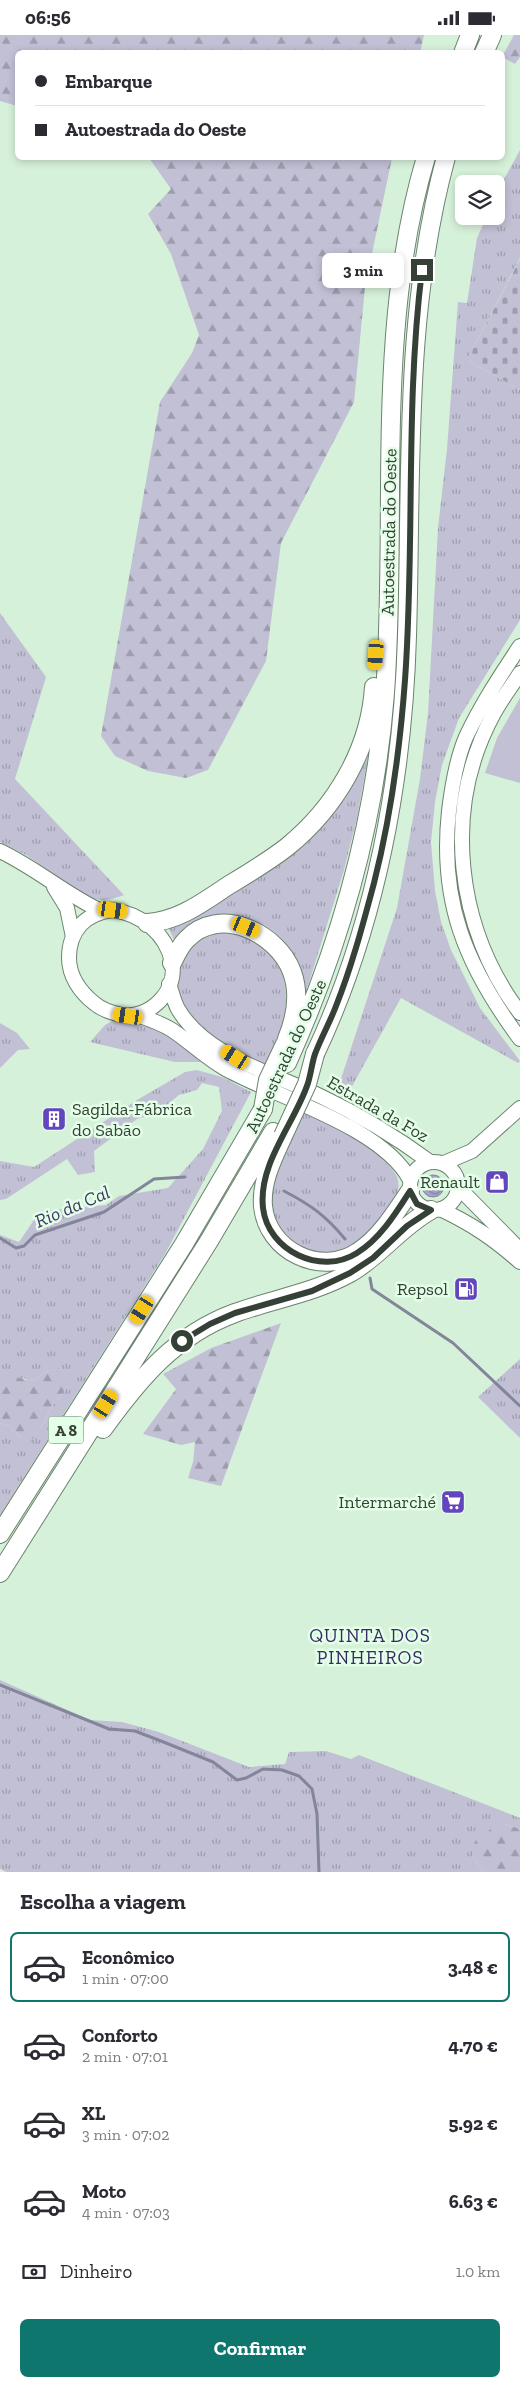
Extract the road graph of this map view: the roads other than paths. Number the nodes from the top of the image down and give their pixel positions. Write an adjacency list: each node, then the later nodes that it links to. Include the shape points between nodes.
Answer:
1 (470, 35): 3 (highway)
2 (492, 35): 4 (highway)
3 (464, 50)
4 (485, 50)
5 (425, 160): 7 (highway, Autoestrada do Oeste / A 8, via 406,243 395,330)
6 (445, 160): 22 (highway, Autoestrada do Oeste / A 8, bridge, via 429,231 413,354 407,637 397,761 383,843 344,983)
7 (389, 550): 13 (highway, via 381,582 370,714 360,747 340,789 310,826 276,855 178,917); 21 (highway, Autoestrada do Oeste / A 8, bridge, via 385,693 367,823 348,903 322,984 287,1063)
8 (520, 646): 19 (main road, via 481,706 465,739 451,795 446,865 462,939 482,982)
9 (520, 673): 17 (main road, via 493,715 478,753 466,794 462,864 467,899 478,936 491,968)
10 (0, 851): 11 (main road, via 22,862)
11 (52, 884): 12 (main road); 14 (main road, via 67,908)
12 (101, 911): 13 (main road, via 125,912); 14 (main road, via 82,921)
13 (147, 923): 15 (main road, via 163,941)
14 (73, 937): 18 (main road, via 69,963 82,991 104,1010)
15 (172, 963): 16 (main road); 21 (highway, bridge, via 191,935 213,925 224,924 246,927 269,939 286,960 296,987 295,1013 268,1080)
16 (169, 984): 18 (main road, via 158,1003); 24 (main road, Estrada da Foz, via 183,1017 219,1048 259,1070 322,1097)
17 (520, 1013)
18 (137, 1015): 26 (main road, Estrada da Foz, via 170,1029 224,1068 359,1133 402,1167)
19 (520, 1039)
20 (520, 1108): 23 (main road)
21 (262, 1109): 31 (highway, Autoestrada do Oeste / A 8, via 184,1244)
22 (278, 1134): 26 (highway, via 265,1181 265,1216 275,1236 301,1257 326,1262 358,1253 386,1224); 30 (highway, Autoestrada do Oeste / A 8)
23 (472, 1151): 24 (main road); 25 (main road)
24 (437, 1163): 25 (main road, via 450,1167); 26 (main road, via 417,1168)
25 (458, 1183): 27 (main road, via 453,1201); 28 (main road)
26 (410, 1185): 27 (main road, via 417,1204)
27 (436, 1210): 29 (main road, via 478,1228); 30 (highway, via 407,1226 373,1258 350,1273 312,1291 223,1318 171,1349 128,1394 63,1487)
28 (520, 1250)
29 (520, 1262)
30 (34, 1518): 32 (highway, Autoestrada do Oeste / A 8)
31 (0, 1534)
32 (0, 1573)

